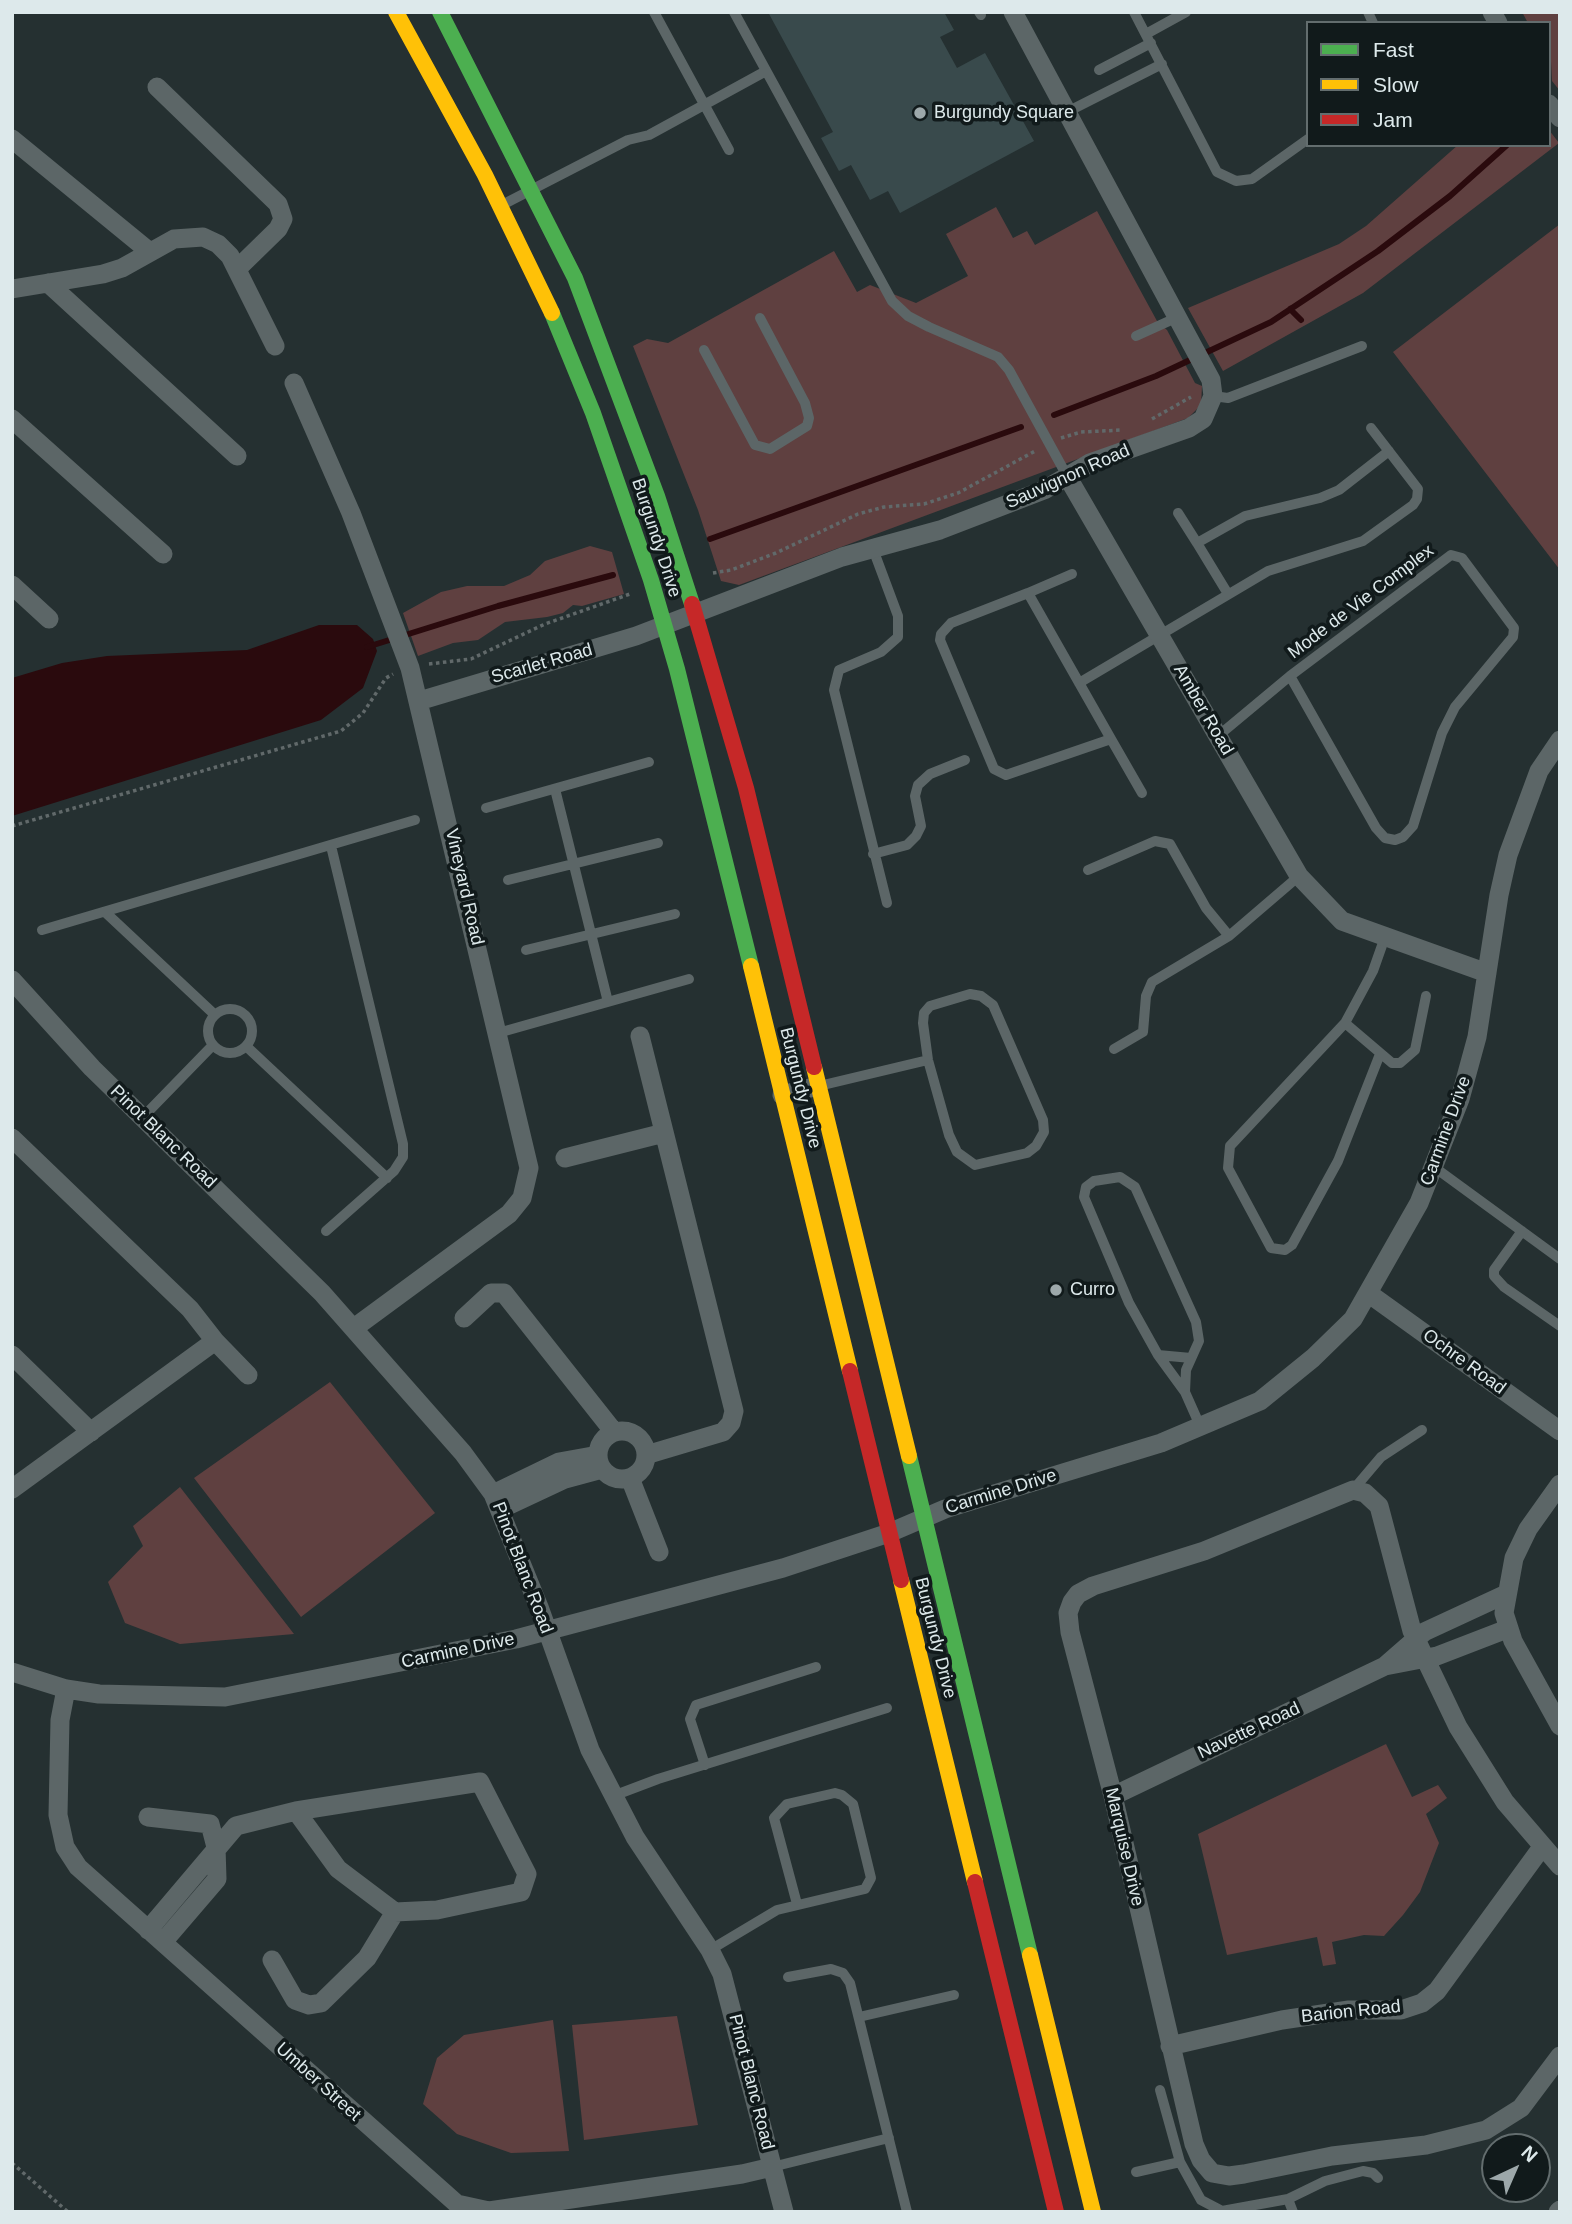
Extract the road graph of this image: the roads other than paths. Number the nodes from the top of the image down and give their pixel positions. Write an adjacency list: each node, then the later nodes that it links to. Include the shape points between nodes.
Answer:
1 (396, 12): 19 (main road, Burgundy Drive)
2 (440, 12): 18 (main road, Burgundy Drive)
3 (654, 12): 13 (lane)
4 (734, 12): 11 (lane)
5 (1013, 12): 14 (street)
6 (1134, 12): 8 (lane)
7 (1186, 12): 8 (lane)
8 (1148, 38): 9 (lane); 10 (lane)
9 (1162, 64): 14 (lane); 16 (lane, via 1217,172 1236,181 1252,179)
10 (1099, 70)
11 (766, 71): 13 (lane); 36 (lane, Amber Road, via 892,301 908,316 998,357)
12 (157, 88): 21 (street, via 278,204 283,219 278,229)
13 (704, 106): 17 (lane); 18 (lane)
14 (1067, 112): 25 (street)
15 (12, 139): 20 (street)
16 (1306, 140)
17 (729, 150)
18 (533, 190): 19 (lane); 45 (main road, Burgundy Drive, via 597,334)
19 (500, 206): 47 (main road, Burgundy Drive, via 542,289 593,413)
20 (150, 252): 21 (street, via 174,239 203,237 225,249); 22 (street, via 122,268)
21 (237, 269): 27 (street)
22 (48, 283): 23 (street); 35 (street)
23 (12, 289)
24 (760, 318): 29 (lane, via 809,418 807,426 770,449 755,445)
25 (1179, 320): 26 (lane); 31 (street)
26 (1136, 335)
27 (275, 346)
28 (1362, 346): 31 (lane, via 1228,398)
29 (704, 350)
30 (295, 383): 51 (street, Vineyard Road, via 351,513)
31 (1212, 388): 36 (street, Sauvignon Road, via 1208,412 1197,424 1090,463)
32 (12, 419): 40 (street)
33 (1371, 428): 34 (lane)
34 (1389, 452): 38 (lane, via 1339,490 1245,516); 44 (lane, via 1418,489 1413,505 1363,541 1268,572)
35 (237, 456)
36 (1067, 477): 39 (street, Sauvignon Road, via 940,530); 48 (street, Amber Road)
37 (1178, 513): 38 (lane)
38 (1197, 543): 44 (lane)
39 (873, 549): 45 (street, Sauvignon Road); 63 (lane, via 898,615 898,637 881,652 839,670 834,690)
40 (163, 554)
41 (1072, 574): 43 (lane)
42 (12, 585): 46 (street)
43 (1028, 593): 50 (lane); 53 (lane, via 951,623 941,634 994,769 1014,774)
44 (1228, 594): 48 (lane)
45 (696, 614): 47 (street, Scarlet Road); 90 (main road, Burgundy Drive, via 746,788)
46 (49, 619)
47 (664, 626): 51 (street, Scarlet Road); 91 (main road, Burgundy Drive)
48 (1158, 634): 50 (lane); 52 (street, Amber Road)
49 (1290, 676): 49 (lane, Mode de Vie Complex, via 1451,555 1462,558 1514,628 1513,637 1455,707 1442,733 1413,826 1395,840 1385,838 1376,828); 52 (lane, Mode de Vie Complex)
50 (1079, 682): 53 (lane)
51 (419, 701): 83 (street, Vineyard Road)
52 (1218, 736): 66 (street, Amber Road)
53 (1111, 739): 58 (lane)
54 (1560, 740): 76 (street, Carmine Drive, via 1539,771 1508,855)
55 (965, 760): 63 (lane, via 930,774 918,785 915,796 921,826 916,836 906,845)
56 (649, 762): 57 (lane)
57 (555, 789): 59 (lane); 64 (lane)
58 (1142, 793)
59 (486, 808)
60 (415, 820): 62 (lane)
61 (658, 843): 64 (lane)
62 (331, 846): 69 (lane); 97 (lane, via 403,1144 400,1164)
63 (873, 854): 68 (lane)
64 (573, 864): 67 (lane); 72 (lane)
65 (1088, 870): 73 (lane, via 1155,841 1170,844 1206,908)
66 (1299, 876): 73 (lane); 74 (street, Amber Road, via 1342,921)
67 (508, 880)
68 (887, 903)
69 (105, 912): 71 (lane); 81 (lane)
70 (675, 914): 72 (lane)
71 (42, 930)
72 (590, 934): 75 (lane); 80 (lane)
73 (1228, 936): 87 (lane, via 1153,982 1146,996 1143,1032)
74 (1385, 937): 76 (street, Amber Road); 82 (lane)
75 (526, 950)
76 (1487, 973): 96 (street, Carmine Drive, via 1468,1069)
77 (689, 979): 80 (lane)
78 (12, 980): 92 (street, Pinot Blanc Road)
79 (1426, 996): 88 (lane, via 1412,1055 1392,1063)
80 (608, 1002): 83 (lane)
81 (215, 1015): 85 (lane, via 209,1026); 86 (lane, via 232,1009 243,1013 252,1029)
82 (1345, 1023): 88 (lane); 88 (lane, via 1230,1146 1228,1168 1271,1248 1285,1250 1292,1245 1338,1161)
83 (498, 1033): 104 (street, Vineyard Road, via 527,1158 528,1179 522,1198 509,1214)
84 (640, 1036): 93 (street)
85 (213, 1045): 86 (lane, via 230,1053); 92 (lane)
86 (247, 1046): 97 (lane)
87 (1114, 1049)
88 (1380, 1054)
89 (928, 1060): 89 (lane, via 949,1135 965,1161 975,1165 1011,1158 1036,1146 1044,1132 1043,1121 988,999 970,993 930,1006 923,1023); 90 (lane)
90 (818, 1086): 91 (street); 123 (main road, Burgundy Drive)
91 (782, 1095): 124 (main road, Burgundy Drive)
92 (143, 1117): 104 (street, Pinot Blanc Road)
93 (664, 1133): 95 (street); 116 (street, via 733,1411 723,1432)
94 (12, 1138): 105 (street, via 190,1309)
95 (565, 1157)
96 (1434, 1167): 99 (lane); 101 (street, Carmine Drive, via 1409,1223)
97 (387, 1178): 98 (lane)
98 (326, 1231)
99 (1522, 1231): 100 (lane); 103 (lane, via 1494,1276)
100 (1560, 1259)
101 (1368, 1293): 111 (street, Carmine Drive, via 1353,1319 1290,1378 1260,1401); 113 (street, Ochre Road)
102 (464, 1318): 115 (street, via 491,1293 504,1293)
103 (1560, 1326)
104 (354, 1328): 122 (street, Pinot Blanc Road, via 463,1453)
105 (215, 1341): 109 (street); 114 (street)
106 (12, 1355): 114 (street)
107 (1158, 1356): 108 (lane); 108 (lane, via 1129,1303 1084,1198 1086,1187 1104,1177 1126,1179 1135,1187 1196,1322 1199,1341); 110 (lane)
108 (1191, 1358): 110 (lane)
109 (248, 1375)
110 (1185, 1392): 111 (lane)
111 (1202, 1428): 123 (street, Carmine Drive)
112 (1422, 1430): 121 (lane, via 1381,1457)
113 (1560, 1431)
114 (91, 1432): 120 (street)
115 (614, 1432): 116 (street, via 636,1435); 117 (street, via 602,1441)
116 (646, 1455): 118 (street, via 642,1469)
117 (600, 1462): 118 (street, via 614,1478); 122 (street, via 565,1479)
118 (630, 1478): 125 (street)
119 (1560, 1484): 126 (street, via 1528,1529 1514,1558)
120 (12, 1489)
121 (1353, 1490): 129 (street, via 1371,1497 1378,1506); 139 (street, Marquise Drive, via 1078,1594 1068,1613 1070,1632)
122 (497, 1501): 128 (street, Pinot Blanc Road)
123 (924, 1518): 124 (street, Carmine Drive); 165 (main road, Burgundy Drive)
124 (889, 1532): 128 (street, Carmine Drive, via 783,1568); 164 (main road, Burgundy Drive)
125 (659, 1552)
126 (1506, 1594): 127 (street); 129 (street)
127 (1507, 1629): 130 (street); 136 (street)
128 (547, 1631): 134 (street, Carmine Drive, via 261,1693 225,1697); 138 (street, Pinot Blanc Road, via 576,1717)
129 (1415, 1637): 130 (street); 132 (street, Navette Road)
130 (1424, 1659): 132 (street, Navette Road); 143 (street, via 1469,1748)
131 (816, 1667): 137 (lane, via 696,1705 690,1719)
132 (1385, 1667): 139 (street, Navette Road)
133 (12, 1672): 134 (street, Carmine Drive)
134 (65, 1689): 147 (street, Umber Street, via 58,1815 65,1847 78,1867)
135 (887, 1708): 137 (lane)
136 (1560, 1726)
137 (705, 1765): 138 (lane)
138 (613, 1796): 148 (street, Pinot Blanc Road)
139 (1113, 1796): 153 (street, Marquise Drive)
140 (296, 1811): 142 (street, via 236,1826); 146 (street, via 338,1869); 146 (street, via 480,1782 527,1874 521,1892 438,1910)
141 (148, 1817): 142 (street, via 210,1824)
142 (216, 1847): 147 (street, via 217,1879)
143 (1542, 1847): 144 (street); 153 (street, Barion Road, via 1437,1991 1422,2003 1401,2010 1349,2010 1282,2020)
144 (1560, 1866)
145 (797, 1904): 145 (lane, via 860,1892 869,1884 853,1804 842,1795 787,1804 775,1818); 148 (lane, via 764,1916)
146 (395, 1912): 149 (street, via 367,1958 321,2003 295,2000)
147 (156, 1936): 158 (street, Umber Street, via 447,2197 468,2208 489,2211)
148 (710, 1950): 158 (street, Pinot Blanc Road, via 731,2006)
149 (272, 1960)
150 (788, 1978): 152 (lane, via 831,1969 843,1973)
151 (954, 1996): 152 (lane)
152 (859, 2017): 156 (lane)
153 (1170, 2046): 154 (street, Marquise Drive, via 1197,2154 1212,2173 1228,2176 1426,2145 1486,2130 1521,2108)
154 (1560, 2056)
155 (1160, 2090): 157 (lane)
156 (889, 2138): 158 (lane); 163 (lane)
157 (1180, 2162): 159 (lane); 161 (lane, via 1201,2200 1216,2209)
158 (772, 2167): 162 (street, Pinot Blanc Road)
159 (1136, 2172)
160 (1378, 2178): 161 (lane, via 1363,2171 1325,2181)
161 (1288, 2199): 166 (lane)
162 (784, 2212)
163 (907, 2212)
164 (1056, 2212)
165 (1093, 2212)
166 (1293, 2212)

